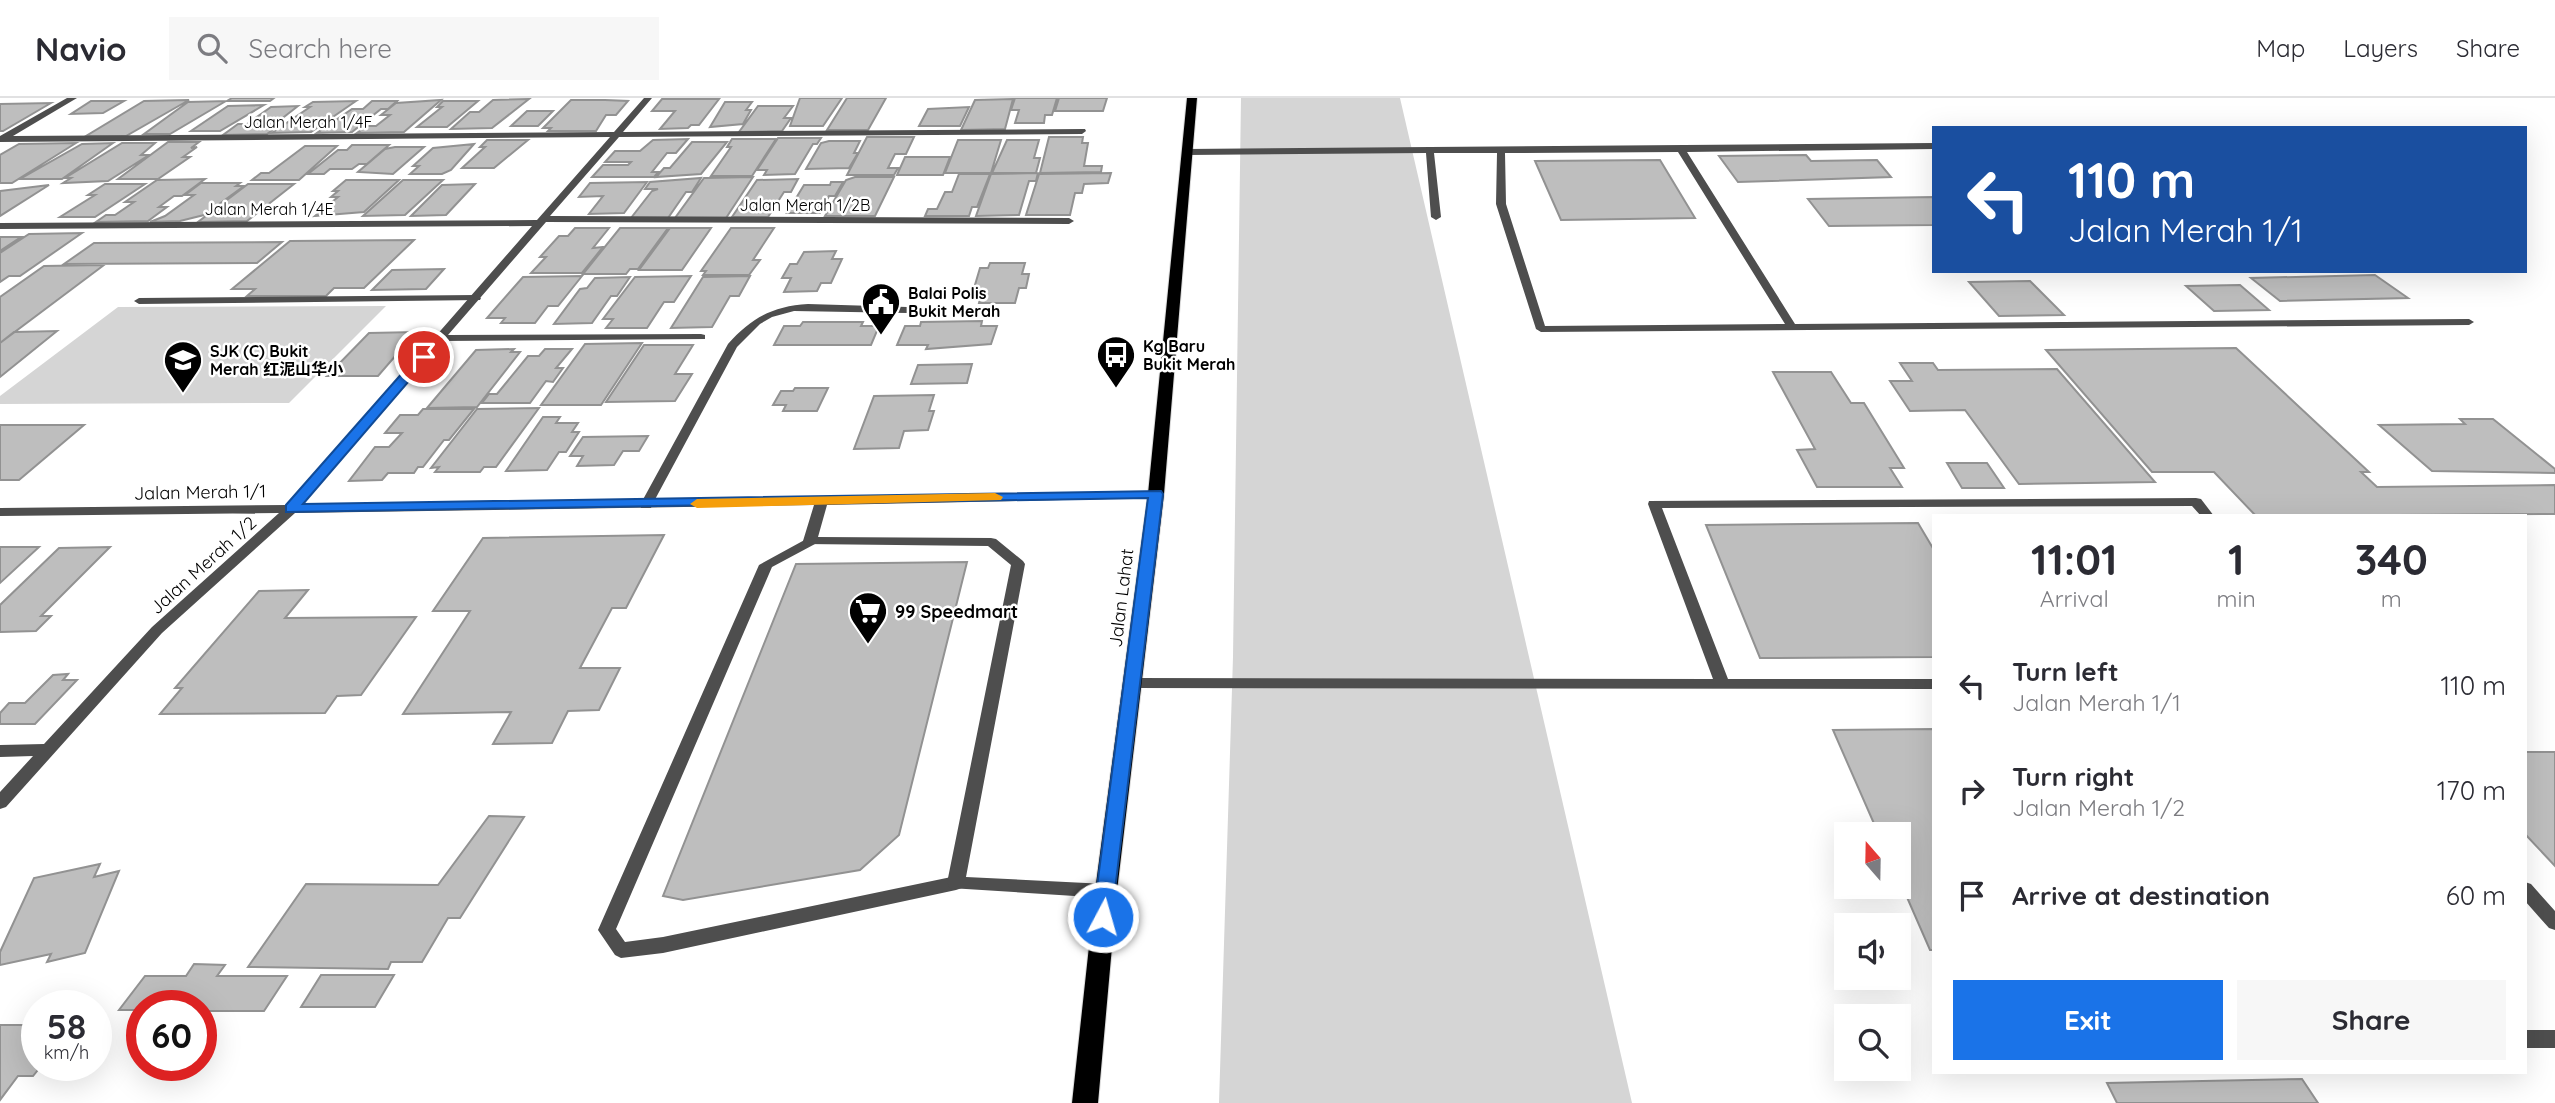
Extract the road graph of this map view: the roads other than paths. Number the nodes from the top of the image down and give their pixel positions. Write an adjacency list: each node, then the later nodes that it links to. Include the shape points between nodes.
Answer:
1 (73, 98): 6 (street)
2 (649, 98): 5 (street, Jalan Merah 1/2)
3 (1192, 98): 9 (main road, Jalan Lahat)
4 (1082, 131): 5 (street)
5 (617, 134): 6 (street, Jalan Merah 1/4F); 13 (street, Jalan Merah 1/2)
6 (1, 139)
7 (1932, 146): 8 (street)
8 (1681, 149): 11 (street); 20 (street)
9 (1187, 152): 10 (street); 23 (main road, Jalan Lahat)
10 (1430, 152): 11 (street); 12 (street)
11 (1501, 152): 20 (street, via 1501,204 1541,329)
12 (1436, 217)
13 (539, 221): 14 (street, Jalan Merah 1/2B); 15 (street, Jalan Merah 1/4E); 16 (street, Jalan Merah 1/2)
14 (1069, 221)
15 (0, 226)
16 (476, 298): 17 (street); 22 (street, Jalan Merah 1/2)
17 (139, 301)
18 (907, 310): 26 (street, via 785,308 748,326 732,346)
19 (2469, 322): 20 (street)
20 (1792, 327)
21 (701, 337): 22 (street)
22 (440, 338): 27 (street, Jalan Merah 1/2)
23 (1156, 494): 24 (street, Jalan Merah 1/1); 32 (main road, Jalan Lahat)
24 (822, 501): 26 (street, Jalan Merah 1/1); 31 (street)
25 (1935, 503): 29 (street); 30 (street, via 2196,502); 34 (street, via 1654,504)
26 (646, 505): 27 (street, Jalan Merah 1/1)
27 (291, 509): 28 (street, Jalan Merah 1/1); 35 (street, Jalan Merah 1/2, via 157,630)
28 (0, 512)
29 (1942, 514)
30 (2206, 514)
31 (810, 541): 38 (street, via 991,542 1018,564); 38 (street, via 766,565 607,930 621,950 663,945)
32 (1132, 683): 34 (street); 40 (main road, Jalan Lahat)
33 (1932, 684): 34 (street)
34 (1723, 685)
35 (47, 750): 36 (street); 37 (street, Jalan Merah 1/2)
36 (0, 751)
37 (0, 803)
38 (956, 883): 40 (street)
39 (2527, 890): 41 (street)
40 (1106, 891): 44 (main road, Jalan Lahat)
41 (2555, 923)
42 (2527, 1039): 43 (street)
43 (2555, 1039)
44 (1084, 1103)

